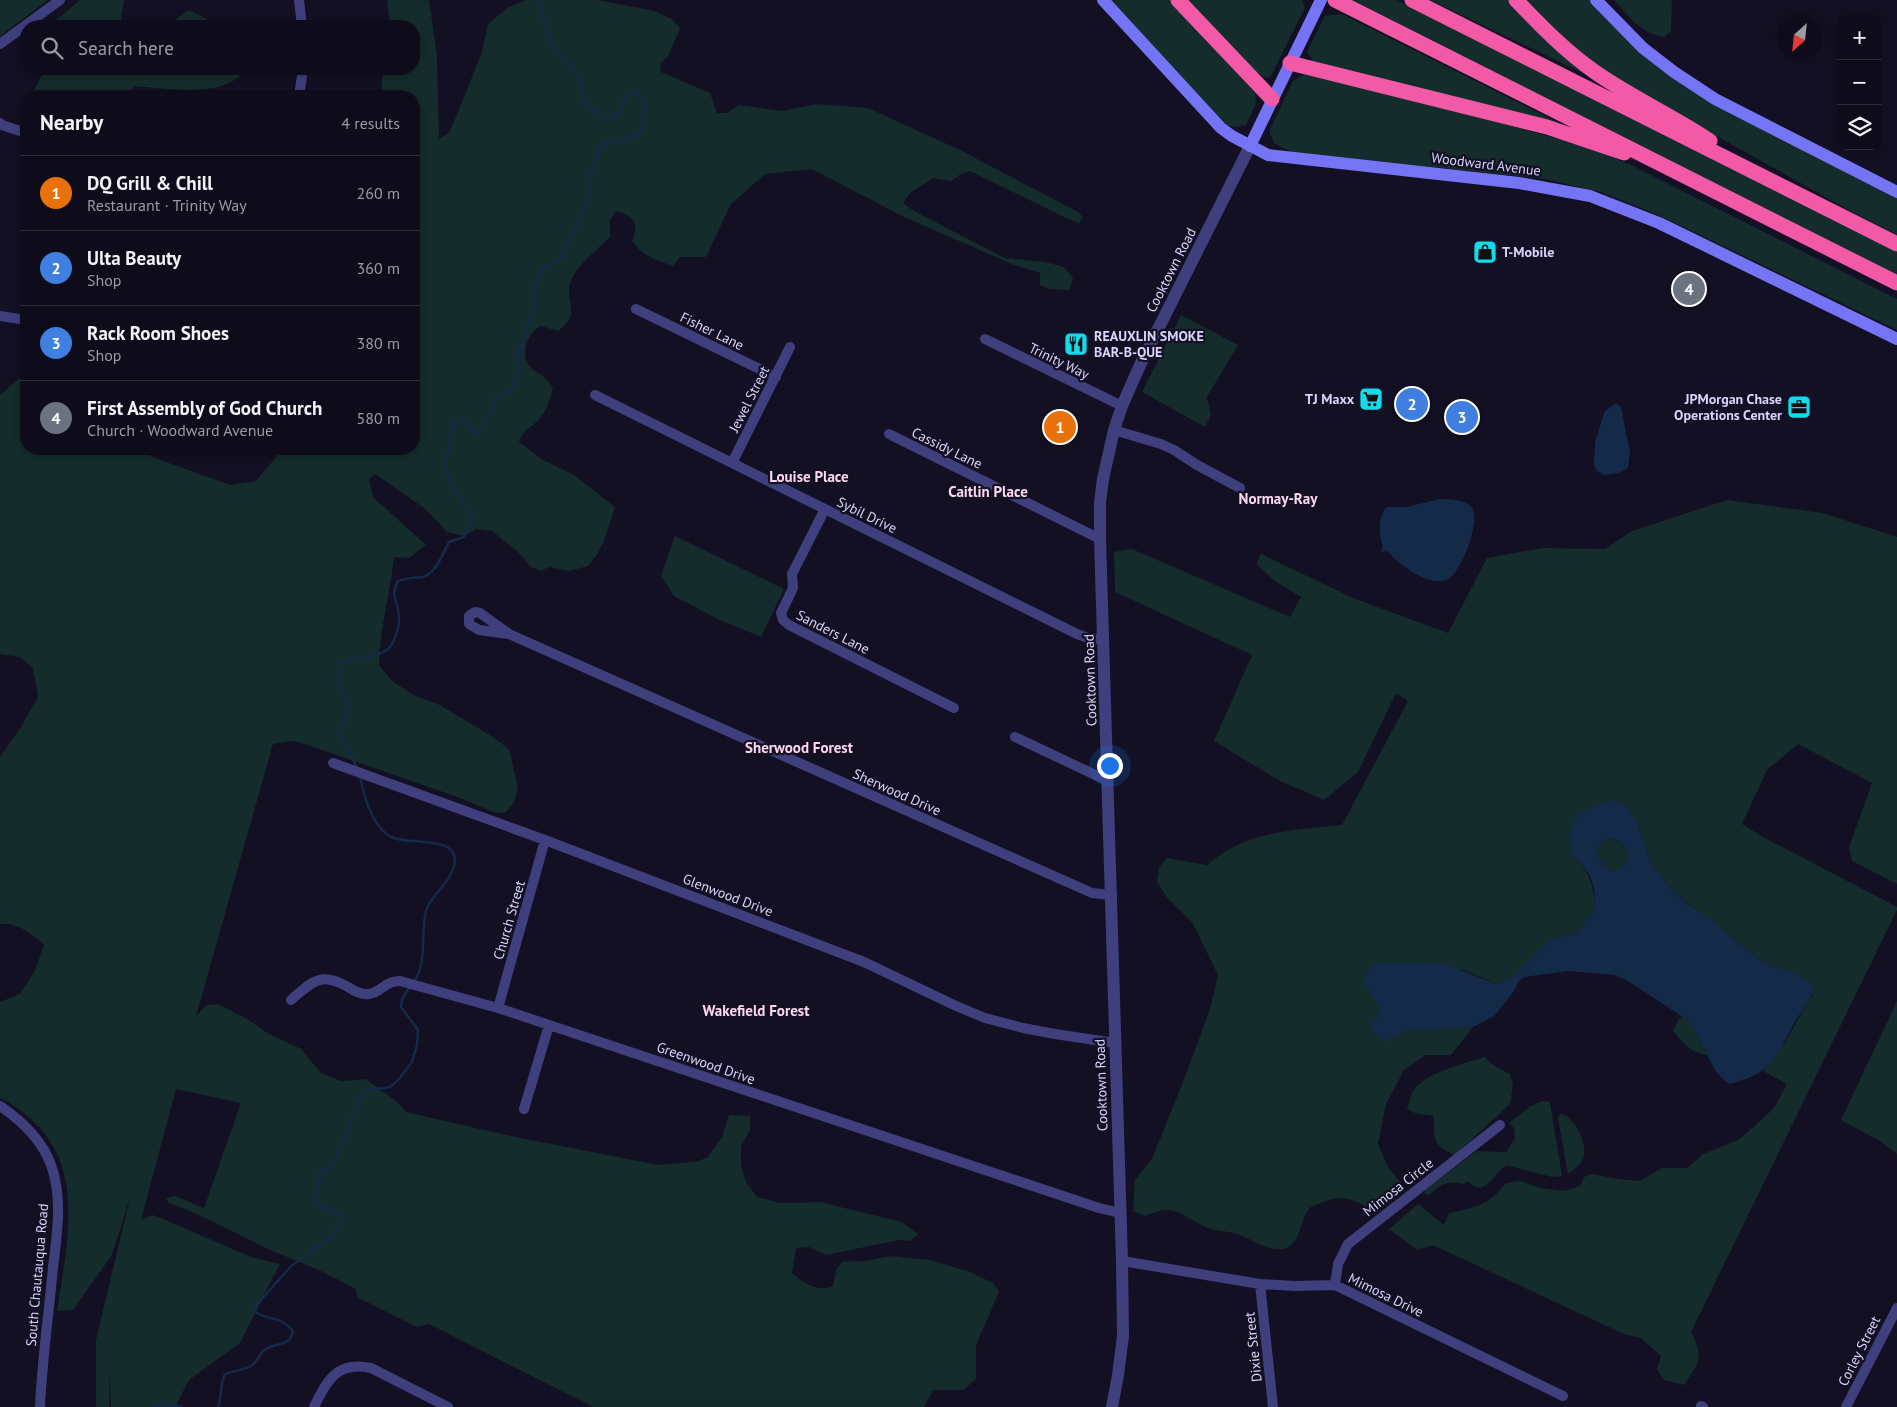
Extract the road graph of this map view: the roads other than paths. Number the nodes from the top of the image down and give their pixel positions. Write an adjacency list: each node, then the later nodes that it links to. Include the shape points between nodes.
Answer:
1 (60, 0): 10 (street)
2 (299, 0): 11 (street)
3 (1102, 0): 20 (main road, Woodward Avenue, via 1220,128)
4 (1178, 0): 17 (highway)
5 (1321, 0): 14 (main road, Cooktown Road)
6 (1335, 0): 21 (highway)
7 (1412, 0): 22 (highway)
8 (1516, 0): 22 (highway, via 1544,30 1596,72 1693,130)
9 (1596, 0): 23 (main road, via 1643,48 1715,99)
10 (33, 20)
11 (301, 20)
12 (20, 29): 13 (street)
13 (0, 44)
14 (1290, 63): 17 (main road, Cooktown Road); 21 (highway, via 1547,127)
15 (302, 75): 16 (street)
16 (300, 90)
17 (1272, 100): 20 (main road, Cooktown Road)
18 (1, 125): 19 (street)
19 (20, 130)
20 (1250, 146): 30 (main road, Woodward Avenue, via 1268,155 1519,183 1590,196 1660,223); 34 (street, Cooktown Road)
21 (1674, 169): 25 (highway)
22 (1754, 172): 24 (highway)
23 (1897, 192)
24 (1897, 244)
25 (1897, 283)
26 (636, 309): 32 (street, Fisher Lane)
27 (0, 316): 28 (street)
28 (20, 319)
29 (985, 339): 34 (street, Trinity Way)
30 (1897, 339)
31 (790, 347): 32 (street, Jewel Street)
32 (776, 377): 37 (street, Jewel Street)
33 (595, 395): 37 (street, Sybil Drive)
34 (1122, 406): 35 (street, Cooktown Road)
35 (1114, 430): 38 (street, via 1161,444); 40 (street, Cooktown Road, via 1100,502)
36 (890, 434): 40 (street, Cassidy Lane)
37 (732, 463): 39 (street, Sybil Drive)
38 (1240, 488)
39 (824, 509): 42 (street, Sybil Drive, via 1077,634); 43 (street, Sanders Lane, via 792,574 793,588 781,613 783,620)
40 (1100, 539): 42 (street, Cooktown Road)
41 (509, 634): 48 (street, Sherwood Drive, via 1092,894)
42 (1103, 639): 46 (street, Cooktown Road)
43 (954, 708)
44 (1015, 737): 46 (street)
45 (333, 762): 47 (street, Glenwood Drive)
46 (1108, 781): 48 (street, Cooktown Road)
47 (546, 840): 50 (street, Church Street); 52 (street, Glenwood Drive, via 864,962 985,1018 1054,1034)
48 (1112, 895): 52 (street, Cooktown Road)
49 (291, 1000): 50 (street, Greenwood Drive, via 309,984 322,978 368,994 392,981 400,981)
50 (498, 1008): 51 (street, Greenwood Drive)
51 (549, 1025): 54 (street); 56 (street, Greenwood Drive)
52 (1115, 1043): 56 (street, Cooktown Road)
53 (0, 1106): 62 (street, South Chautauqua Road, via 32,1133 51,1164 56,1182 58,1224)
54 (524, 1109)
55 (1500, 1125): 59 (street, Mimosa Circle, via 1348,1244 1338,1264)
56 (1120, 1213): 57 (street, Cooktown Road)
57 (1122, 1260): 58 (street, Mimosa Drive); 65 (street, Cooktown Road, via 1123,1336)
58 (1260, 1284): 59 (street, Mimosa Drive); 66 (street, Dixie Street)
59 (1335, 1285): 61 (street, Mimosa Drive)
60 (1897, 1308): 67 (street, Corley Street)
61 (1563, 1396)
62 (40, 1407)
63 (314, 1407): 64 (street, via 332,1376 346,1368 362,1366)
64 (448, 1407)
65 (1112, 1407)
66 (1274, 1407)
67 (1846, 1407)

